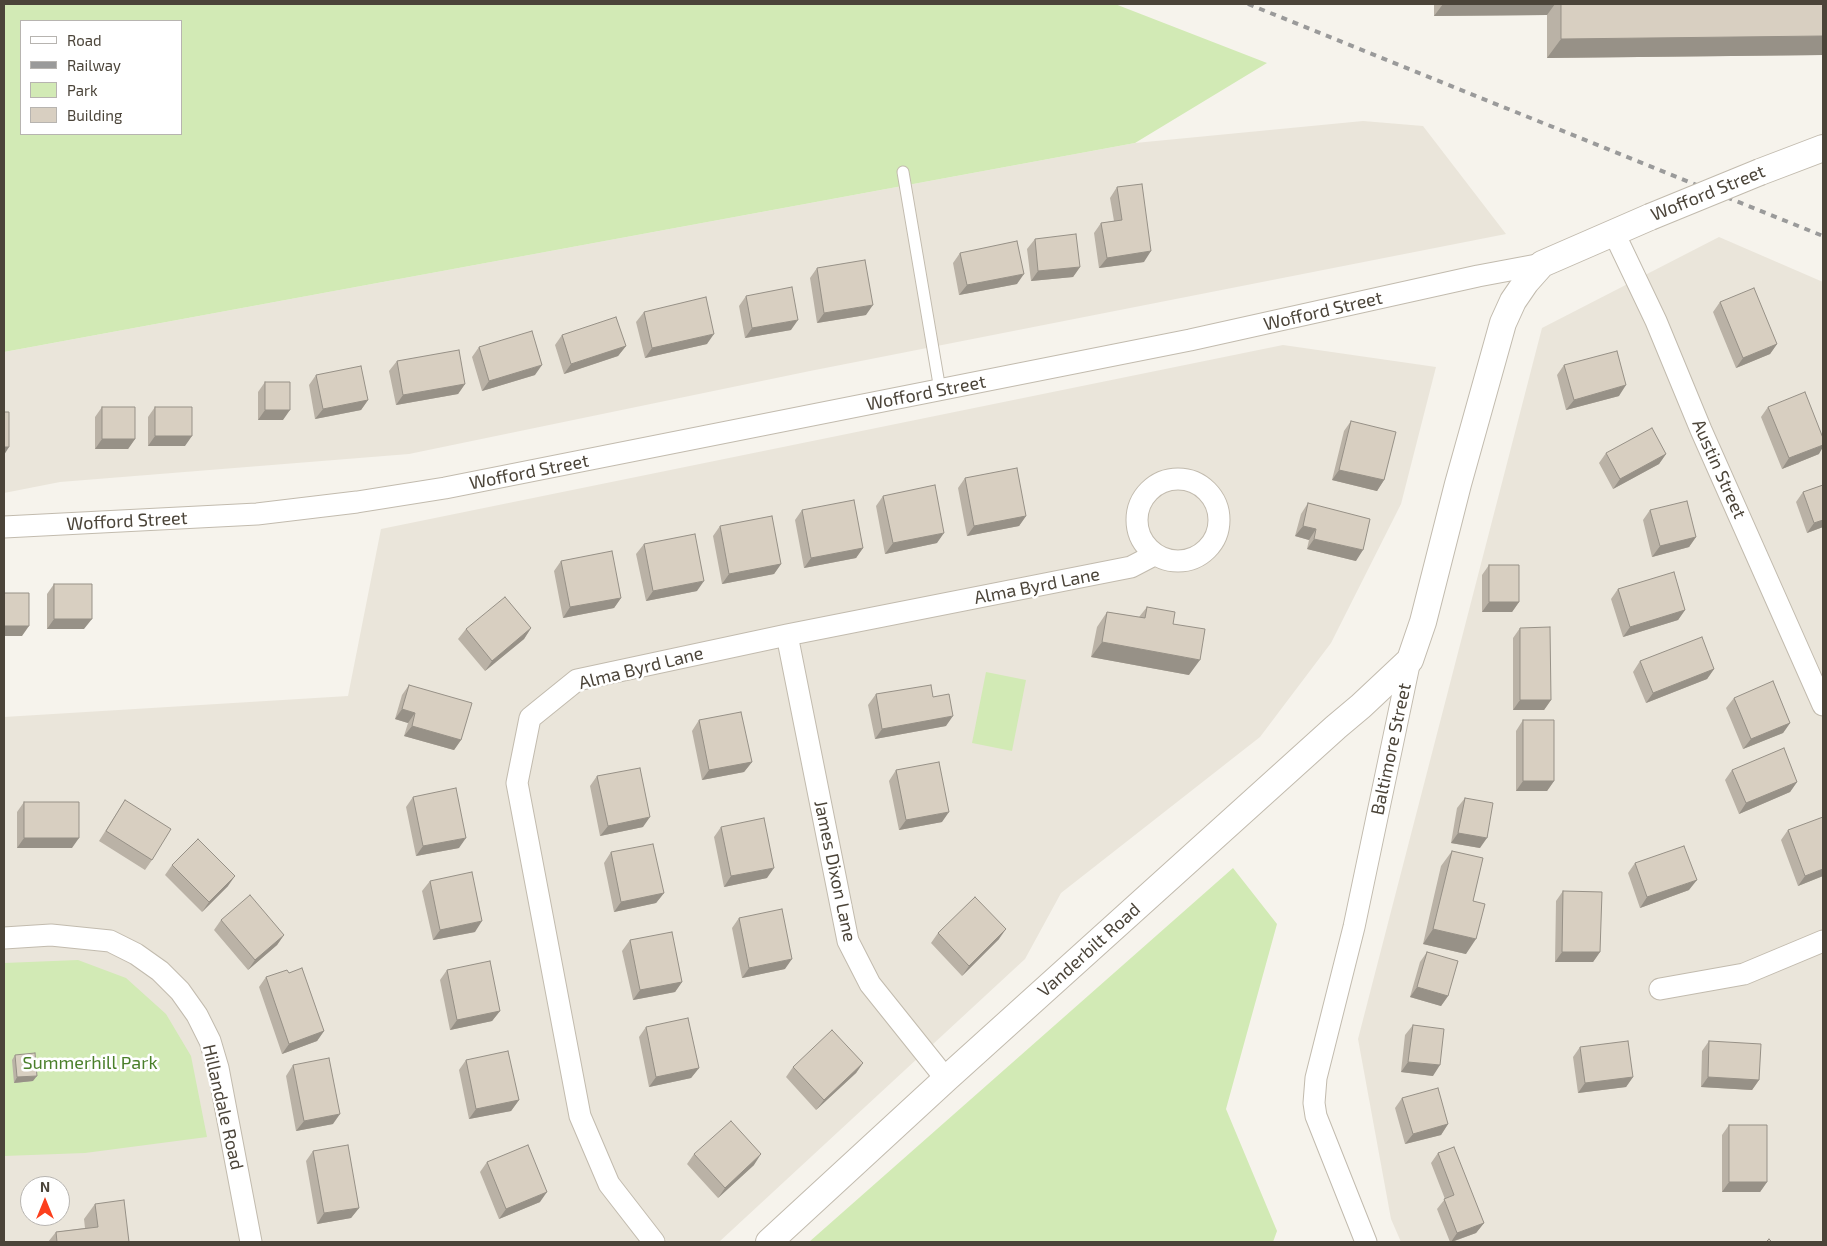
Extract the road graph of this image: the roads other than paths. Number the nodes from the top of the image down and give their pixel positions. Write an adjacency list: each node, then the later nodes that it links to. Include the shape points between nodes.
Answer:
1 (1823, 148): 3 (street, Wofford Street, bridge)
2 (903, 172): 5 (lane)
3 (1614, 233): 4 (street, Wofford Street); 10 (street, Austin Street, via 1656,321)
4 (1542, 264): 5 (street, Wofford Street); 9 (street, Baltimore Street, via 1513,301 1503,323 1424,622)
5 (940, 390): 6 (street, Wofford Street, via 583,462 357,502 257,514)
6 (4, 527)
7 (1154, 555): 8 (street, Alma Byrd Lane, via 1131,567)
8 (787, 635): 14 (street, James Dixon Lane, via 848,941 870,984); 16 (street, Alma Byrd Lane, via 577,680 530,718 517,783 580,1116 609,1184)
9 (1410, 660): 14 (street, Vanderbilt Road); 18 (street, Baltimore Street, via 1354,927 1316,1078 1314,1103 1316,1116)
10 (1823, 705)
11 (4, 938): 15 (street, Hillandale Road, via 52,935 110,941 160,971 180,991 210,1041 218,1068)
12 (1823, 941): 13 (street, via 1744,974)
13 (1660, 989)
14 (946, 1079): 17 (street, Vanderbilt Road)
15 (251, 1242)
16 (654, 1242)
17 (769, 1242)
18 (1366, 1242)

